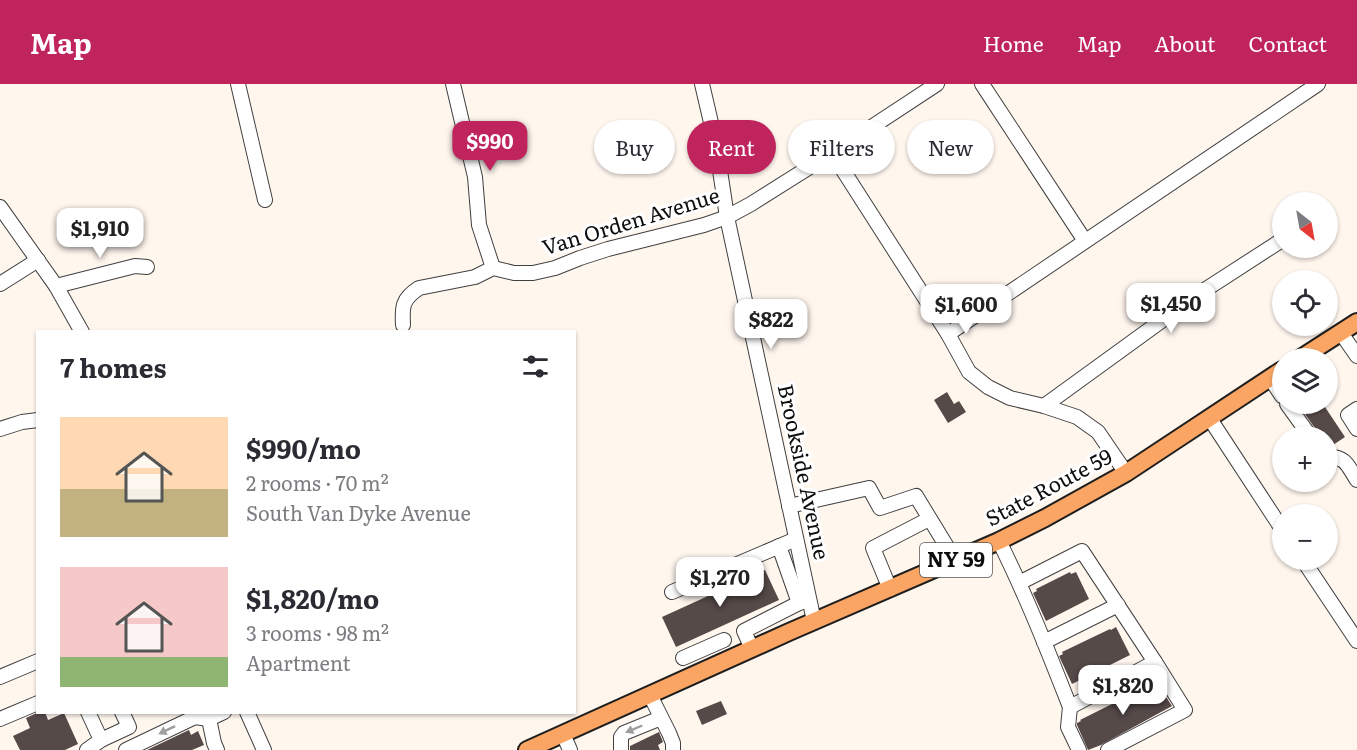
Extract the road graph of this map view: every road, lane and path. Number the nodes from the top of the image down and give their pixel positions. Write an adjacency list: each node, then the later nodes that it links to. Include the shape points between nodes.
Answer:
1 (238, 84): 10 (street)
2 (453, 84): 17 (street, via 475,177 479,225)
3 (702, 84): 12 (street, Brookside Avenue)
4 (938, 84): 7 (street, Van Orden Avenue)
5 (982, 84): 13 (street)
6 (1318, 84): 13 (street)
7 (883, 120)
8 (799, 174): 12 (street, Van Orden Avenue)
9 (845, 174): 24 (street)
10 (266, 200)
11 (0, 207): 15 (street)
12 (727, 217): 17 (street, Van Orden Avenue, via 534,273); 37 (street, Brookside Avenue)
13 (1085, 241): 24 (street)
14 (1272, 246): 28 (street, via 1197,295)
15 (38, 260): 18 (street); 19 (street)
16 (147, 267): 19 (street, via 135,266)
17 (493, 268): 21 (street, via 475,278 412,292 402,309)
18 (0, 284)
19 (56, 286): 22 (street)
20 (1357, 322): 23 (main road)
21 (404, 325)
22 (81, 330)
23 (1341, 333): 25 (main road); 26 (street)
24 (948, 334): 28 (street, via 969,372 988,387 1010,398)
25 (1317, 348)
26 (1357, 356)
27 (1272, 377): 30 (main road, State Route 59 / NY 59)
28 (1044, 406): 35 (street, via 1077,417 1098,432)
29 (1357, 409): 33 (street, via 1348,415)
30 (1210, 419): 35 (main road, State Route 59 / NY 59); 38 (street)
31 (36, 420): 32 (street)
32 (0, 429)
33 (1357, 429)
34 (1338, 457): 36 (street)
35 (1126, 473): 41 (main road, State Route 59 / NY 59)
36 (1357, 480)
37 (789, 506): 39 (street, via 869,488 880,508 916,496); 40 (street, Brookside Avenue)
38 (1272, 514)
39 (930, 519): 43 (street); 46 (street, via 873,548)
40 (796, 539): 42 (street); 48 (street, Brookside Avenue)
41 (999, 540): 43 (main road, State Route 59 / NY 59); 45 (street)
42 (779, 546): 47 (street); 48 (street)
43 (955, 560): 46 (main road, State Route 59 / NY 59)
44 (1310, 570): 53 (street)
45 (1019, 583): 49 (street, via 1082,551); 54 (street)
46 (890, 589): 50 (main road, State Route 59 / NY 59)
47 (672, 592)
48 (804, 601): 50 (street, Brookside Avenue); 51 (street)
49 (1118, 605): 54 (street); 59 (street)
50 (814, 621): 55 (main road, State Route 59 / NY 59)
51 (744, 631): 52 (street); 55 (street)
52 (724, 640): 56 (street); 57 (street)
53 (1357, 641)
54 (1044, 642): 63 (street)
55 (752, 649): 57 (main road, State Route 59 / NY 59)
56 (683, 658)
57 (731, 659): 61 (main road, State Route 59 / NY 59)
58 (36, 662): 60 (street)
59 (1155, 662): 63 (street); 82 (street, via 1185,710)
60 (0, 677)
61 (650, 695): 68 (street); 71 (main road, State Route 59 / NY 59)
62 (36, 704): 69 (street)
63 (1070, 707): 81 (street, via 1068,727)
64 (89, 714): 72 (street)
65 (123, 714): 72 (street, via 129,727)
66 (220, 714): 70 (street)
67 (248, 714): 76 (street)
68 (661, 718): 79 (street, one-way to 79, via 624,733); 80 (street)
69 (0, 719)
70 (209, 719): 74 (street, one-way to 74, via 195,717); 75 (street)
71 (563, 734): 77 (main road, State Route 59 / NY 59); 78 (street)
72 (101, 740): 73 (street)
73 (87, 750)
74 (126, 750)
75 (217, 750)
76 (264, 750)
77 (527, 750)
78 (570, 750)
79 (621, 750)
80 (673, 750)
81 (1079, 750)
82 (1108, 750)

